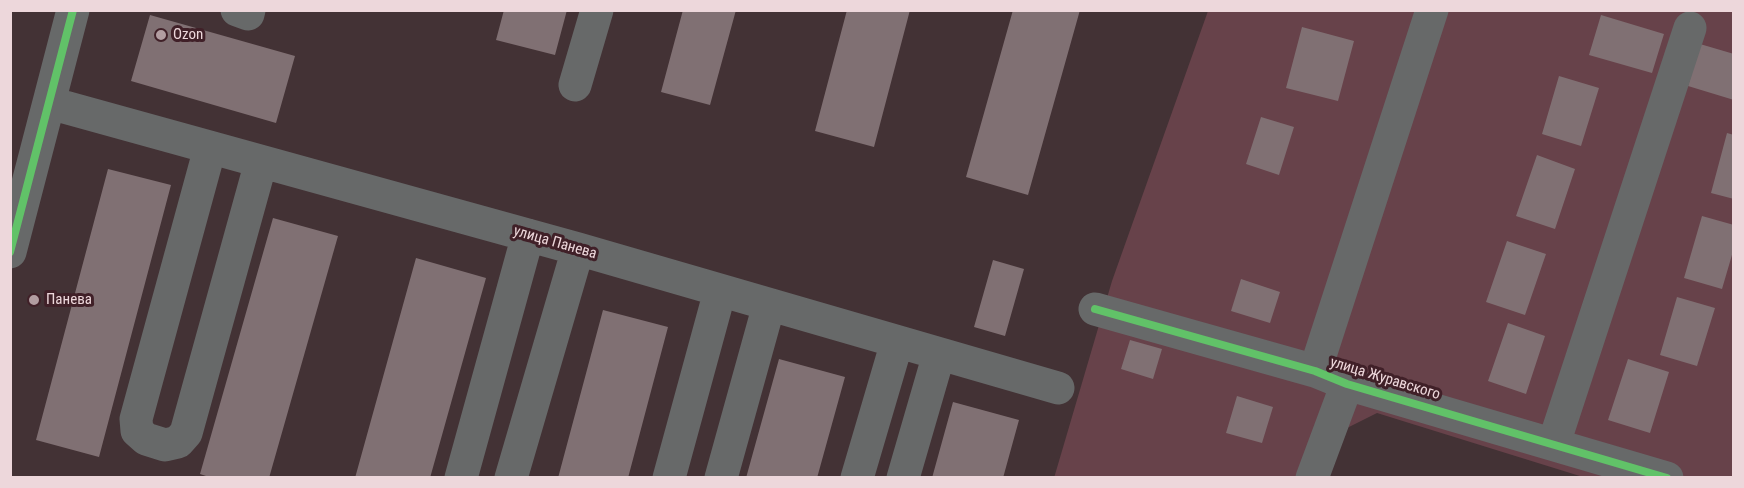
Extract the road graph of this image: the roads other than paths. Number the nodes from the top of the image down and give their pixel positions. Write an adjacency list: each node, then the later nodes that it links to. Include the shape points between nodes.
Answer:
1 (73, 10): 8 (street)
2 (237, 10): 3 (street, via 248,14)
3 (249, 10)
4 (597, 10): 7 (street)
5 (1432, 10): 19 (street)
6 (1690, 28): 22 (street)
7 (575, 85)
8 (50, 103): 9 (street, улица Панева); 13 (street)
9 (210, 148): 10 (street, улица Панева); 10 (street, via 136,419 137,431 146,439 165,445 178,442 186,434)
10 (261, 162): 11 (street, улица Панева)
11 (528, 235): 12 (street, улица Панева); 23 (street)
12 (578, 249): 14 (street, улица Панева); 24 (street)
13 (10, 252)
14 (720, 291): 15 (street, улица Панева); 25 (street)
15 (769, 304): 17 (street, улица Панева); 26 (street)
16 (1095, 309): 19 (street, улица Журавского)
17 (897, 342): 18 (street, улица Панева); 27 (street)
18 (939, 354): 21 (street, улица Панева); 28 (street)
19 (1315, 371): 20 (street, улица Журавского)
20 (1347, 384): 22 (street, улица Журавского); 29 (street)
21 (1058, 388)
22 (1554, 443): 30 (street, улица Журавского)
23 (461, 477)
24 (511, 477)
25 (669, 477)
26 (721, 477)
27 (857, 477)
28 (903, 477)
29 (1312, 477)
30 (1667, 477)

